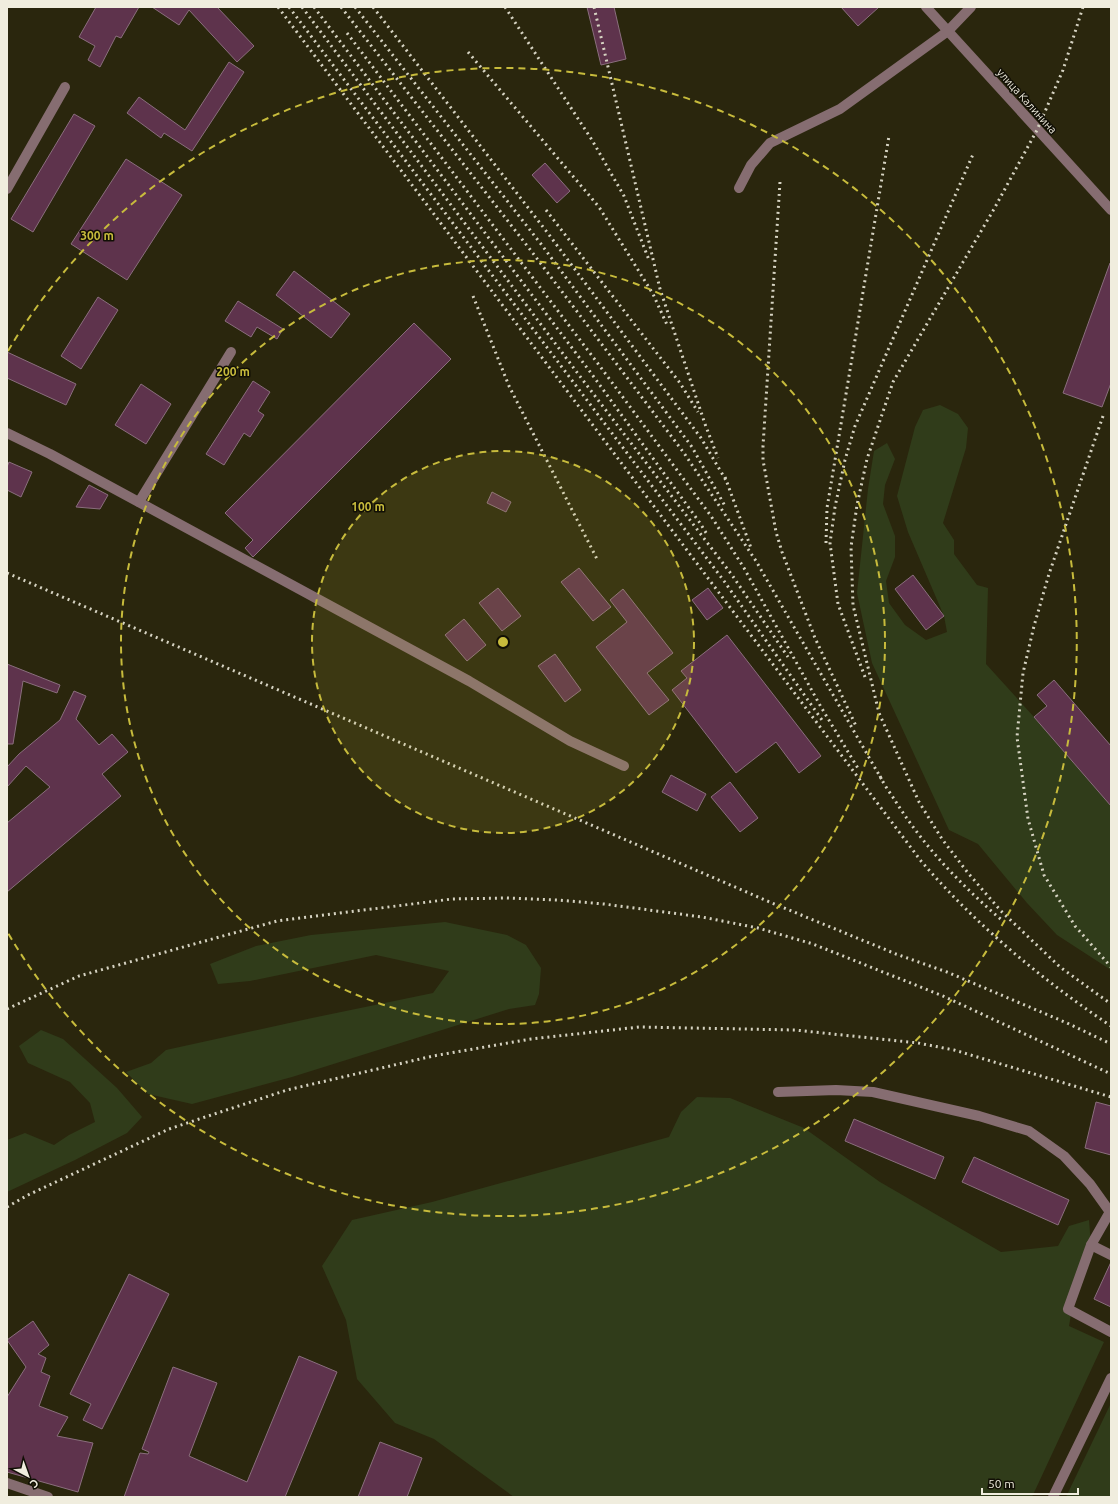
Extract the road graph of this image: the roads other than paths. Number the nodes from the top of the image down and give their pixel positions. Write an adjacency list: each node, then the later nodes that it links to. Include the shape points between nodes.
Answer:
1 (926, 7): 3 (street, улица Калинина)
2 (971, 7): 3 (street)
3 (948, 31): 5 (street, via 840,109 770,143 750,165); 7 (street, улица Калинина)
4 (65, 87): 6 (street)
5 (739, 188)
6 (7, 189)
7 (1111, 210)
8 (231, 352): 10 (street)
9 (7, 433): 10 (street)
10 (139, 502): 11 (street, via 469,681 570,741)
11 (624, 766)
12 (778, 1092): 13 (street, via 873,1092 979,1116 1029,1131 1064,1156)
13 (1111, 1211): 14 (street)
14 (1091, 1245): 15 (street); 16 (street, via 1068,1309)
15 (1111, 1255)
16 (1111, 1332)
17 (1111, 1378): 20 (street)
18 (7, 1483): 19 (street)
19 (48, 1497)
20 (1053, 1497)

